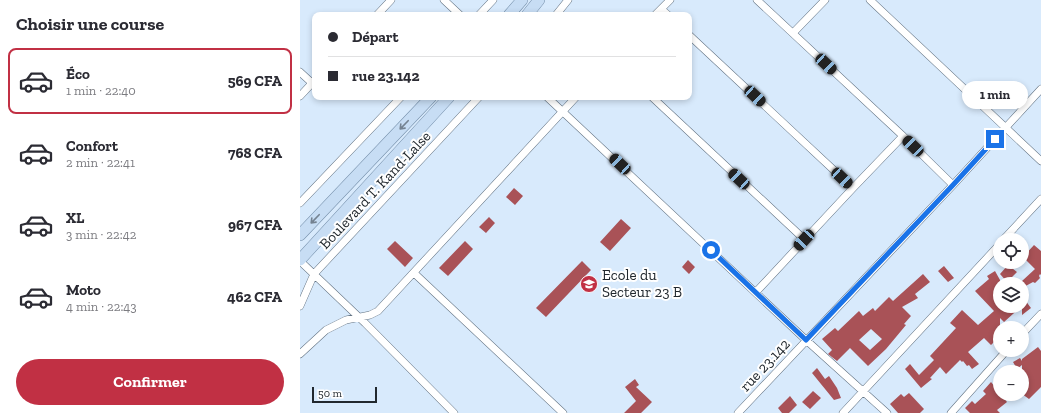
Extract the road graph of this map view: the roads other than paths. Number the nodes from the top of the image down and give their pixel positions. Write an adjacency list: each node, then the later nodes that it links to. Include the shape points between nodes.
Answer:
1 (391, 0): 12 (street)
2 (444, 0): 13 (street)
3 (493, 0): 14 (street)
4 (522, 0): 15 (main road)
5 (538, 0): 16 (main road)
6 (568, 0): 17 (street)
7 (670, 0): 11 (street)
8 (758, 0): 20 (street)
9 (825, 0): 20 (street)
10 (870, 0): 35 (street)
11 (661, 9): 18 (street); 19 (street)
12 (380, 12)
13 (457, 12)
14 (483, 12)
15 (512, 12)
16 (529, 12)
17 (558, 12)
18 (658, 12)
19 (664, 12)
20 (793, 33): 36 (street)
21 (692, 38): 39 (street)
22 (300, 72): 23 (street)
23 (312, 81)
24 (312, 84): 26 (street)
25 (1041, 89): 35 (street, rue 23.142)
26 (300, 96)
27 (398, 100): 41 (street)
28 (428, 100): 43 (main road, one-way to 43)
29 (446, 100): 46 (main road)
30 (477, 100): 48 (street, Boulevard T. Kand-Lalse)
31 (550, 100): 34 (street)
32 (573, 100): 34 (street)
33 (655, 100): 44 (street)
34 (562, 111): 47 (street); 49 (street)
35 (1005, 127): 37 (street); 38 (street, rue 23.142)
36 (903, 136): 38 (street); 39 (street)
37 (1041, 161)
38 (953, 185): 54 (street, rue 23.142)
39 (853, 188): 44 (street)
40 (1041, 199): 42 (street)
41 (300, 203)
42 (1009, 233)
43 (300, 235)
44 (804, 240): 49 (street)
45 (993, 252): 57 (street)
46 (300, 261): 48 (street)
47 (414, 272): 52 (street, via 378,311); 59 (street)
48 (314, 274): 50 (street, Boulevard T. Kand-Lalse); 52 (street)
49 (756, 292): 54 (street)
50 (300, 306)
51 (1041, 314): 53 (street)
52 (359, 317): 55 (street, via 326,330); 58 (street)
53 (1029, 327)
54 (806, 340): 57 (street); 60 (street, rue 23.142)
55 (300, 354)
56 (1001, 357): 63 (street)
57 (864, 391): 61 (street); 62 (street)
58 (454, 413)
59 (563, 413)
60 (738, 413)
61 (844, 413)
62 (888, 413)
63 (951, 413)

